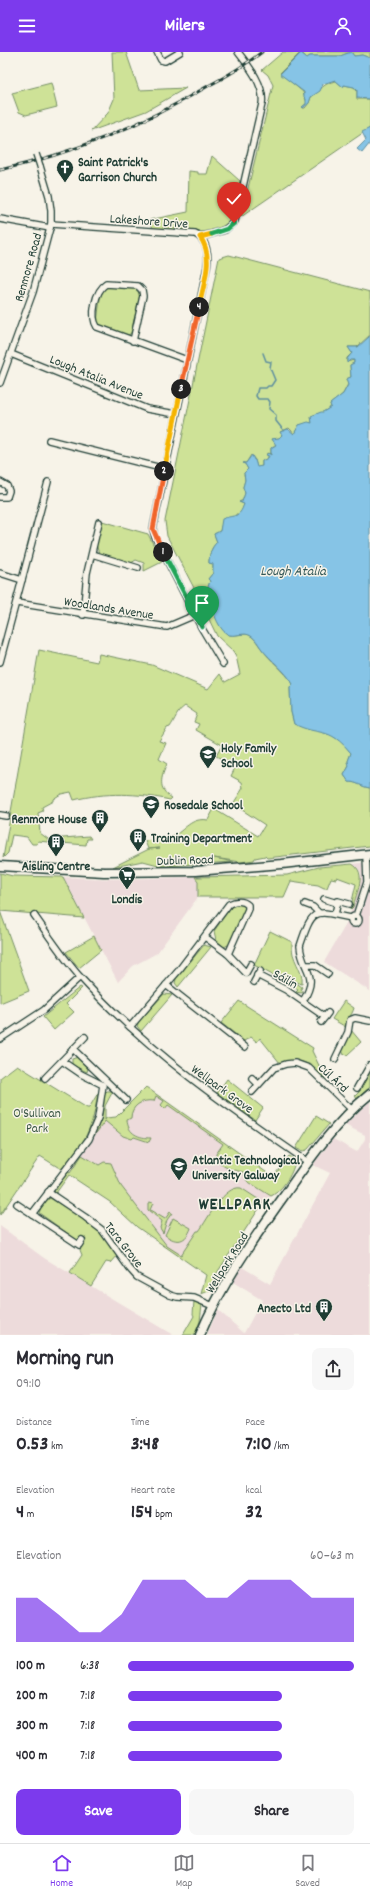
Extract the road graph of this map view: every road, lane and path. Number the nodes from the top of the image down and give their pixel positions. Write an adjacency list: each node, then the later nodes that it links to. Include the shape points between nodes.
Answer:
1 (157, 52): 2 (street, via 161,60 165,61)
2 (180, 52)
3 (238, 52): 7 (street, via 259,84 263,96 262,104 235,221 225,230)
4 (36, 154): 6 (street, Renmore Road, bridge, via 49,196)
5 (0, 219): 6 (street, Lakeshore Drive)
6 (50, 226): 7 (street, Lakeshore Drive, via 195,234); 9 (street, Renmore Road, via 33,292)
7 (200, 237): 10 (street, Lakeshore Drive, via 207,249 208,262)
8 (133, 341): 8 (street, via 96,326 94,316 97,297 106,284 138,286 142,290 143,296); 10 (street)
9 (11, 354): 11 (street, Renmore Road); 12 (street, Lough Atalia Avenue, via 147,409)
10 (187, 360): 12 (street, Lakeshore Drive)
11 (0, 383)
12 (176, 414): 14 (street, Lakeshore Drive)
13 (49, 440): 14 (street)
14 (165, 469): 25 (street, Lakeshore Drive, via 153,529)
15 (0, 482): 17 (street, via 7,486 9,491 7,497)
16 (48, 482): 22 (street)
17 (0, 497)
18 (99, 522): 19 (street)
19 (92, 554): 20 (street); 24 (street, via 87,573)
20 (138, 568)
21 (0, 573): 22 (street)
22 (22, 580): 23 (street)
23 (17, 603): 24 (street, Woodlands Avenue); 26 (street)
24 (83, 615): 25 (street, Woodlands Avenue, via 167,627)
25 (195, 615): 27 (street, Lakeshore Drive)
26 (0, 662)
27 (223, 664)
28 (368, 854): 29 (main road, Dublin Road, via 196,872 96,872); 35 (street, via 367,882 354,917)
29 (0, 866)
30 (324, 899): 31 (street)
31 (337, 903): 33 (street, via 339,901); 35 (street)
32 (305, 904): 34 (street, via 313,907)
33 (349, 904)
34 (318, 913): 35 (street); 40 (street, Sáilín, via 310,921 300,946)
35 (335, 914)
36 (34, 915): 42 (street, Wellpark Grove)
37 (205, 937): 38 (street); 38 (street, via 230,904 237,901 246,903 248,909); 44 (street)
38 (228, 954): 39 (street, via 246,973)
39 (251, 964)
40 (306, 965): 41 (street, Sáilín, via 314,965); 45 (street, Sáilín, via 311,986)
41 (328, 974)
42 (80, 977): 48 (street, Wellpark Grove); 50 (street, via 37,1015)
43 (254, 982): 45 (street, Sáilín, via 258,973)
44 (166, 985): 48 (street); 51 (street)
45 (303, 1001): 46 (street, Sáilín)
46 (325, 1017)
47 (370, 1020): 53 (street, via 350,1020 348,1032)
48 (130, 1027): 65 (street, Wellpark Grove, via 200,1086)
49 (85, 1036): 52 (street)
50 (0, 1039)
51 (245, 1047)
52 (73, 1049): 54 (street); 58 (street)
53 (335, 1059)
54 (62, 1061): 56 (street); 58 (street, via 81,1074)
55 (370, 1065): 60 (street)
56 (44, 1078)
57 (252, 1078): 59 (street)
58 (105, 1083): 63 (street); 66 (street, via 94,1129 84,1147)
59 (258, 1084): 61 (street, Cúl Árd); 64 (street, Cúl Árd, via 277,1066 300,1064 312,1070)
60 (357, 1088)
61 (252, 1092)
62 (370, 1094): 64 (main road, Wellpark Road)
63 (126, 1100)
64 (352, 1110): 65 (main road, Wellpark Road)
65 (308, 1162): 70 (main road, Wellpark Road, via 255,1237)
66 (48, 1192): 68 (street); 70 (street, Tara Grove, via 102,1230 137,1276 170,1295 197,1298)
67 (17, 1204): 68 (street)
68 (32, 1214): 69 (street, via 79,1245)
69 (82, 1240)
70 (213, 1306): 71 (main road, Wellpark Road)
71 (200, 1335)

